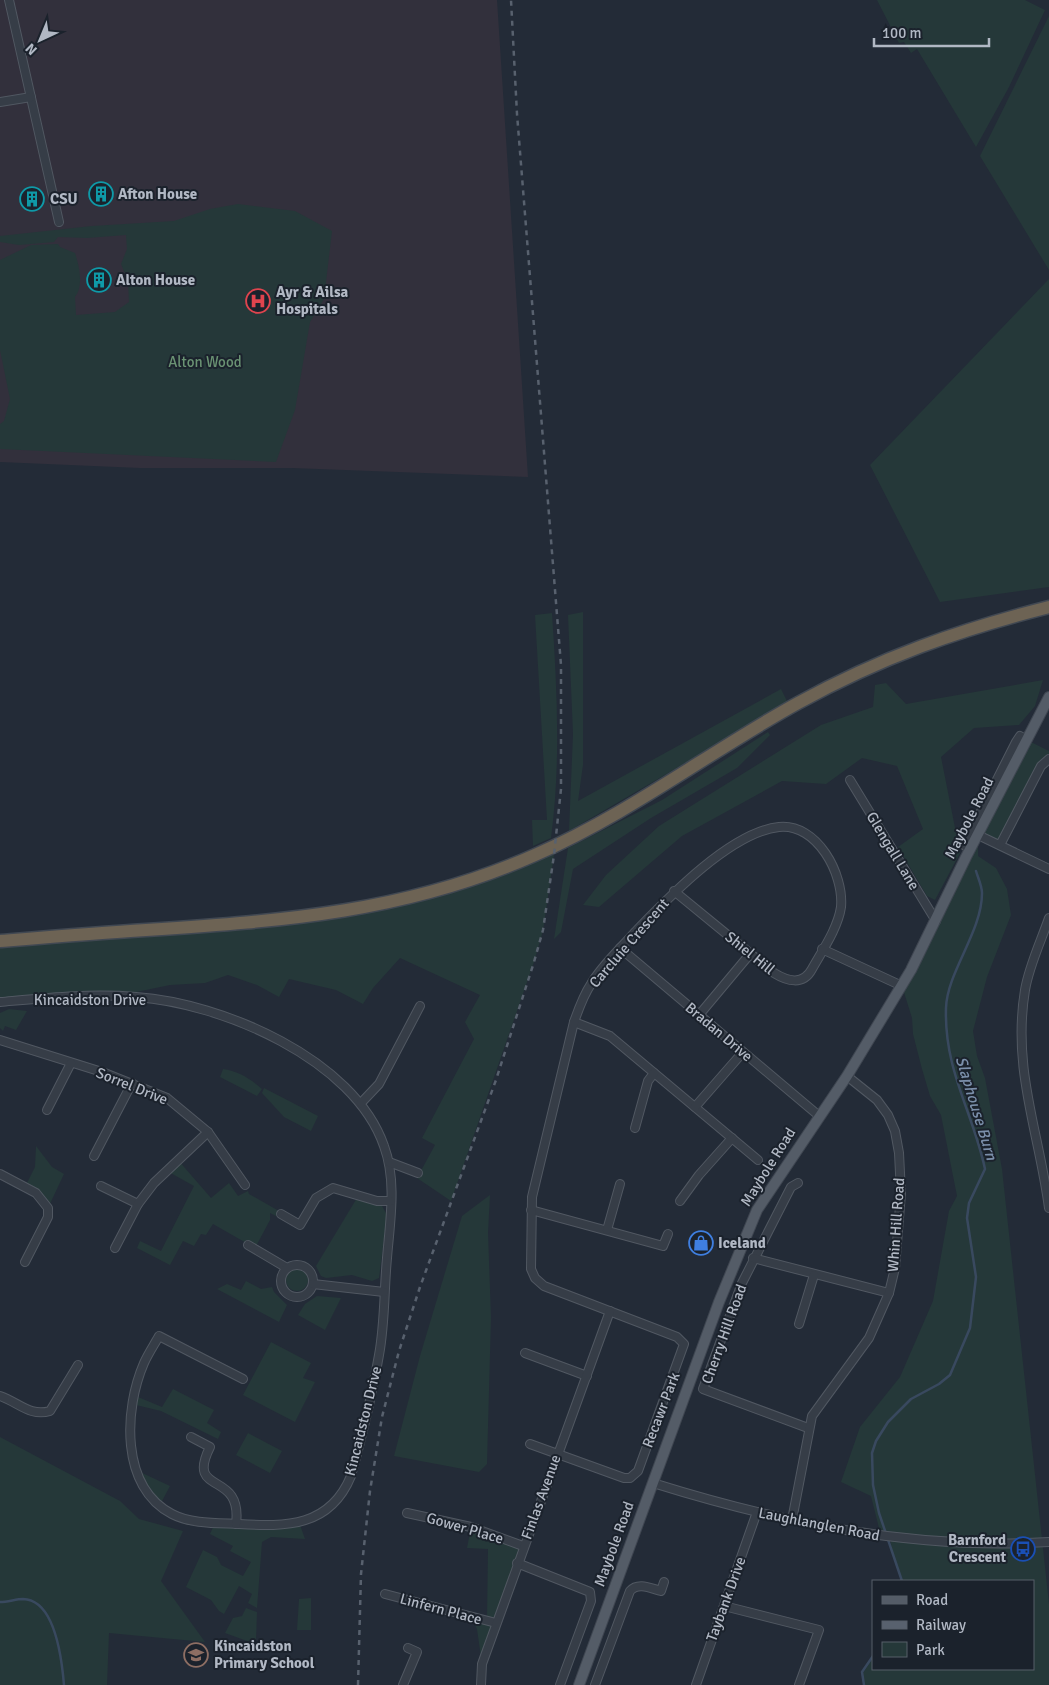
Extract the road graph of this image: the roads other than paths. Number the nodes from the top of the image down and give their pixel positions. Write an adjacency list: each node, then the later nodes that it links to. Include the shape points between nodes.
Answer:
1 (9, 0): 2 (street)
2 (31, 98): 3 (street); 4 (street)
3 (0, 102)
4 (59, 222)
5 (1049, 607): 17 (highway, via 983,624 871,665 796,704 628,809 535,855 439,890 337,913 273,922)
6 (1049, 697): 7 (main road, Maybole Road)
7 (1027, 740): 10 (main road, Maybole Road); 12 (street, via 1020,736 1016,742 964,845)
8 (1049, 759): 11 (street, via 1041,766)
9 (850, 780): 16 (street, Glengall Lane)
10 (978, 835): 11 (street); 12 (main road, Maybole Road)
11 (1000, 846): 13 (street)
12 (970, 849): 16 (main road, Maybole Road)
13 (1049, 869)
14 (674, 891): 18 (street, Carcluie Crescent); 19 (street, Carcluie Crescent, via 748,838 779,827 795,827 820,845 838,879 840,909); 20 (street, Shiel Hill)
15 (1049, 918): 44 (street, via 1026,989 1021,1025 1023,1077)
16 (936, 921): 21 (main road, Maybole Road)
17 (0, 941)
18 (620, 948): 24 (street, Bradan Drive); 25 (street, Carcluie Crescent, via 591,983)
19 (822, 949): 20 (street, Shiel Hill, via 811,972 797,981 787,981); 21 (street)
20 (750, 954): 24 (street)
21 (902, 986): 30 (main road, Maybole Road)
22 (0, 1002): 32 (street, Kincaidston Drive, via 77,997 136,997 170,1001 258,1031 316,1062)
23 (420, 1006): 32 (street, via 379,1084)
24 (699, 1015): 27 (street, Bradan Drive)
25 (574, 1022): 29 (street, via 610,1036); 53 (street, Carcluie Crescent)
26 (0, 1040): 28 (street, Sorrel Drive)
27 (743, 1052): 33 (street); 35 (street, Bradan Drive)
28 (71, 1063): 31 (street, Sorrel Drive); 34 (street)
29 (654, 1073): 33 (street); 36 (street, via 648,1081)
30 (846, 1076): 35 (main road, Maybole Road); 65 (street, Whin Hill Road, via 877,1100 895,1131 899,1153 899,1228)
31 (132, 1083): 37 (street, Sorrel Drive, via 167,1098); 39 (street)
32 (361, 1103): 41 (street, Kincaidston Drive, via 375,1124)
33 (695, 1107): 38 (street)
34 (48, 1110)
35 (818, 1116): 77 (main road, Maybole Road, via 757,1210 716,1309)
36 (635, 1128)
37 (208, 1132): 47 (street, Sorrel Drive); 51 (street, via 154,1183)
38 (732, 1138): 40 (street); 49 (street)
39 (94, 1156)
40 (758, 1160)
41 (388, 1162): 42 (street); 50 (street, Kincaidston Drive)
42 (418, 1173)
43 (0, 1174): 60 (street, via 36,1193 48,1208 48,1217)
44 (1047, 1176): 52 (street)
45 (798, 1183): 59 (street, Cherry Hill Road, via 791,1187)
46 (620, 1184): 55 (street)
47 (245, 1185)
48 (101, 1186): 51 (street)
49 (680, 1201)
50 (391, 1202): 54 (street, via 329,1189 316,1198 300,1225); 64 (street, Kincaidston Drive)
51 (138, 1204): 58 (street)
52 (1049, 1208)
53 (531, 1210): 55 (street); 66 (street, Carcluie Crescent, via 531,1269 535,1278 544,1286)
54 (281, 1214)
55 (608, 1230): 56 (street, via 663,1246)
56 (668, 1234)
57 (248, 1245): 61 (street)
58 (115, 1248)
59 (753, 1258): 62 (street); 73 (street, Cherry Hill Road, via 703,1389)
60 (25, 1262)
61 (287, 1268): 63 (street, via 305,1267 312,1274); 63 (street, via 282,1275 282,1285 290,1295 304,1295)
62 (814, 1275): 65 (street); 67 (street)
63 (312, 1284): 64 (street)
64 (384, 1292): 81 (street, Kincaidston Drive, via 380,1353 351,1476 341,1494 324,1511 308,1520 272,1526)
65 (889, 1293): 73 (street, Whin Hill Road, via 868,1338 812,1416)
66 (610, 1311): 70 (street, Finlas Avenue); 76 (street, Recawr Park, via 677,1336 684,1344 683,1350 634,1475 624,1478)
67 (799, 1324)
68 (525, 1353): 70 (street)
69 (78, 1365): 72 (street, via 50,1411 33,1412)
70 (588, 1376): 76 (street, Finlas Avenue)
71 (243, 1379): 81 (street, Kincaidston Drive, via 159,1336 144,1362 134,1399 132,1454 138,1477 153,1500 170,1514 190,1520)
72 (0, 1396)
73 (808, 1428): 80 (street, Whin Hill Road)
74 (191, 1437): 81 (street, via 210,1447 202,1463 203,1471 213,1483 232,1494 238,1509)
75 (530, 1444): 76 (street)
76 (557, 1454): 83 (street, Finlas Avenue)
77 (653, 1483): 78 (street, Laughlanglen Road); 93 (main road, Maybole Road)
78 (757, 1512): 80 (street, Laughlanglen Road); 87 (street, Taybank Drive)
79 (407, 1513): 83 (street, Gower Place, via 471,1527)
80 (792, 1520): 82 (street, Laughlanglen Road, via 890,1537 989,1544)
81 (236, 1524)
82 (1049, 1542)
83 (523, 1546): 84 (street, Finlas Avenue)
84 (517, 1563): 88 (street, Finlas Avenue); 92 (street, via 590,1592 591,1601)
85 (664, 1582): 94 (street, via 661,1590 639,1585 630,1591)
86 (385, 1594): 88 (street, Linfern Place)
87 (724, 1606): 95 (street, Taybank Drive); 96 (street, via 819,1630)
88 (496, 1624): 91 (street, Finlas Avenue, via 482,1664)
89 (408, 1648): 90 (street, via 417,1652)
90 (403, 1685)
91 (481, 1685)
92 (560, 1685)
93 (579, 1685)
94 (595, 1685)
95 (696, 1685)
96 (799, 1685)

